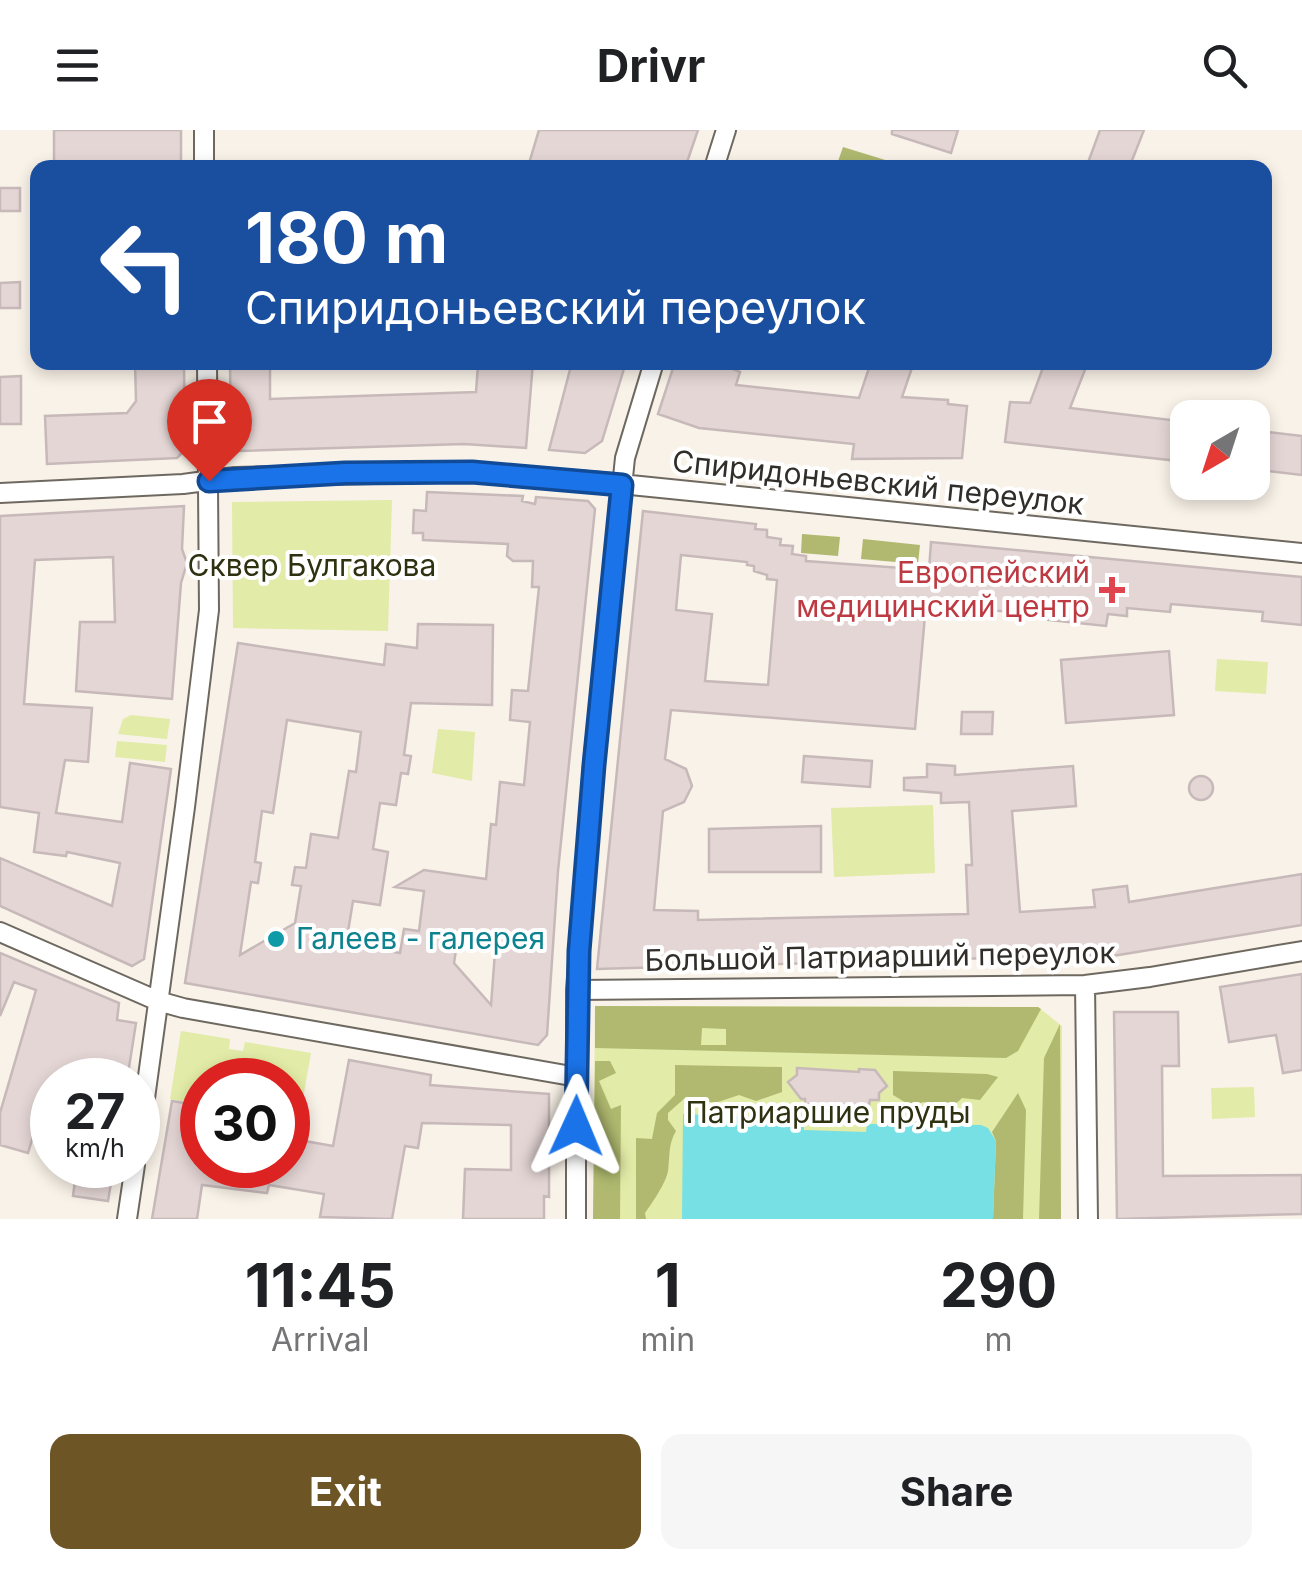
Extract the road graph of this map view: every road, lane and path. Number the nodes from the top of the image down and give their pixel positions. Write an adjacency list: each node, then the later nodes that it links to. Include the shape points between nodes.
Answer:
1 (204, 130): 3 (street)
2 (726, 130): 4 (street)
3 (204, 160)
4 (717, 160)
5 (207, 370): 7 (street)
6 (652, 370): 8 (street)
7 (209, 481): 8 (street, Спиридоньевский переулок, via 472,472); 9 (street, Спиридоньевский переулок); 15 (street, via 209,610)
8 (622, 485): 10 (street, Спиридоньевский переулок); 14 (street)
9 (0, 493)
10 (1302, 553)
11 (0, 932): 15 (street)
12 (1302, 951): 13 (street, Большой Патриарший переулок)
13 (1085, 985): 14 (street, Большой Патриарший переулок); 21 (street)
14 (576, 990): 17 (street)
15 (158, 1000): 16 (street); 17 (street)
16 (150, 1058)
17 (577, 1078): 20 (street)
18 (132, 1188): 19 (street)
19 (127, 1219)
20 (576, 1219)
21 (1088, 1219)

